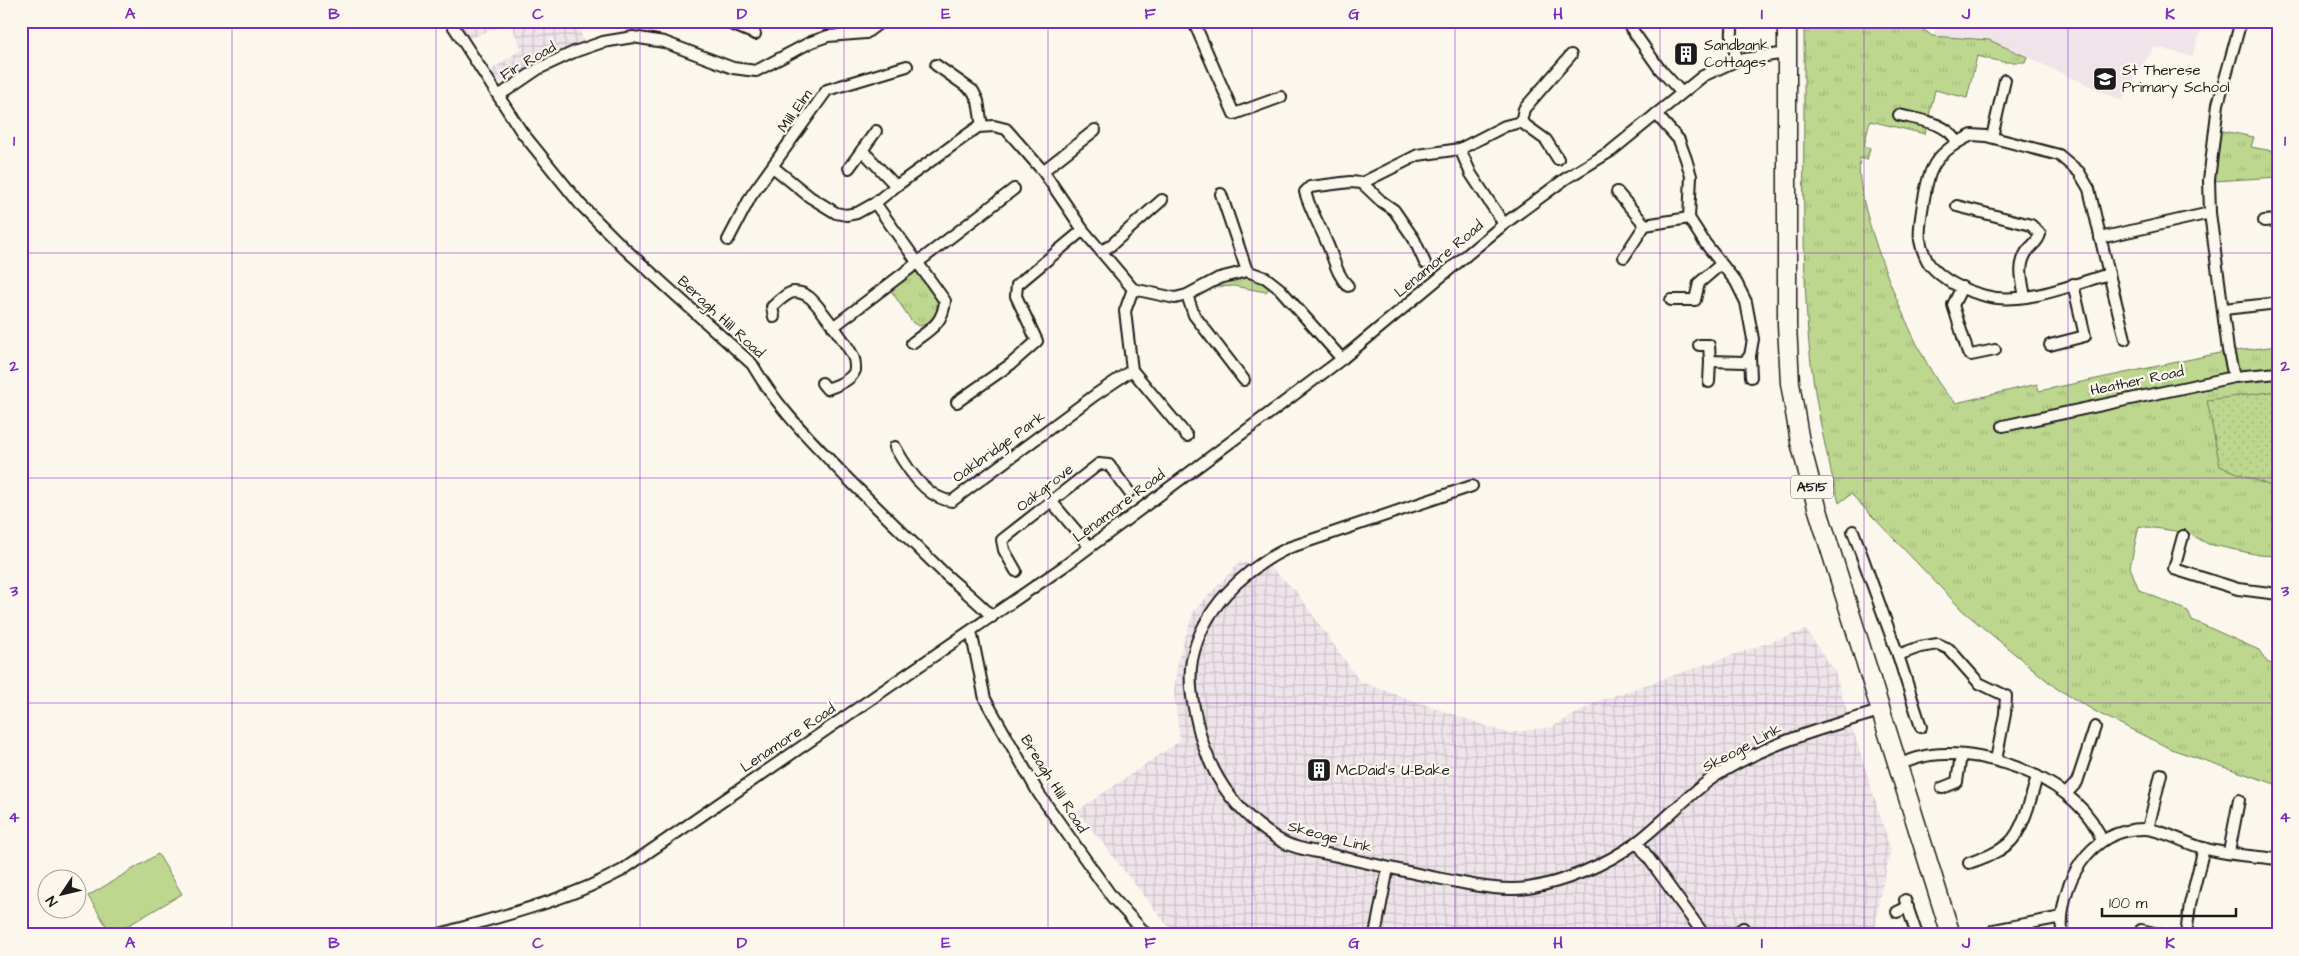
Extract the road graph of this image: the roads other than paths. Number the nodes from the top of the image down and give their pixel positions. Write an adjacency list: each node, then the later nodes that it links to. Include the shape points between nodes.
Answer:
1 (450, 21): 17 (street, Beragh Hill Road)
2 (724, 21): 9 (street)
3 (882, 21): 17 (street, Fir Road, via 866,33 828,36 811,42 756,70 733,68 664,42 633,37 603,42 538,69)
4 (1191, 21): 18 (street, via 1234,114)
5 (1626, 21): 16 (street, via 1659,68)
6 (1734, 21): 12 (street, via 1732,38)
7 (1786, 21): 10 (highway, A515)
8 (2241, 21): 41 (street, via 2214,124)
9 (755, 34)
10 (1787, 53): 12 (street, Lenamore Road); 98 (highway, A515, via 1790,384 1800,442 1817,507)
11 (1571, 55): 21 (street, via 1524,109)
12 (1738, 60): 16 (street, Lenamore Road, via 1702,76)
13 (936, 65): 22 (street, via 973,91)
14 (907, 66): 30 (street, Mill Elm, via 827,90)
15 (2005, 80): 25 (street)
16 (1681, 92): 19 (street, Lenamore Road)
17 (500, 95): 95 (street, Beragh Hill Road, via 521,131 580,204 752,364 766,388 795,424)
18 (1281, 97)
19 (1656, 114): 42 (street, via 1679,140 1686,159 1691,176); 45 (street, Lenamore Road, via 1611,151 1565,179)
20 (1899, 115): 26 (street, via 1943,127)
21 (1521, 122): 27 (street, via 1505,126); 29 (street, via 1546,140)
22 (982, 126): 32 (street, via 1006,129); 34 (street)
23 (1095, 130): 32 (street)
24 (876, 131): 28 (street)
25 (1992, 137): 26 (street, via 1972,135); 48 (street, via 2059,155 2079,172 2089,189)
26 (1957, 142): 59 (street, via 1932,168 1922,209 1920,240 1930,264)
27 (1460, 149): 33 (street, via 1418,155); 45 (street, via 1471,174)
28 (862, 151): 31 (street); 34 (street)
29 (1558, 159)
30 (774, 168): 39 (street, via 836,213 846,215); 49 (street, Mill Elm, via 746,205)
31 (850, 168)
32 (1043, 171): 47 (street)
33 (1362, 183): 53 (street, via 1394,210 1414,239); 58 (street, via 1310,187 1304,192 1340,278)
34 (896, 186): 39 (street)
35 (1014, 189): 52 (street)
36 (1617, 192): 46 (street)
37 (1221, 194): 55 (street)
38 (1162, 200): 50 (street)
39 (874, 203): 52 (street)
40 (1957, 206): 62 (street, via 2023,222 2037,229 2038,239 2021,264)
41 (2210, 213): 48 (street); 65 (street)
42 (1689, 218): 46 (street); 54 (street)
43 (2278, 220): 44 (street)
44 (2264, 221)
45 (1504, 224): 74 (street, Lenamore Road)
46 (1645, 225): 51 (street)
47 (1083, 230): 50 (street); 83 (street, via 1017,284 1016,296 1037,341 1011,364)
48 (2100, 238): 56 (street)
49 (728, 240)
50 (1101, 251): 60 (street)
51 (1624, 257)
52 (917, 263): 67 (street); 69 (street, via 946,301 944,314 935,326)
53 (1425, 263)
54 (1721, 264): 63 (street, via 1699,283 1695,300); 73 (street, via 1736,282 1746,302 1753,339)
55 (1248, 271): 61 (street, via 1219,278); 74 (street, via 1266,278 1280,289)
56 (2109, 274): 57 (street); 68 (street)
57 (2073, 284): 62 (street); 71 (street, via 2085,336)
58 (1348, 286)
59 (1962, 287): 62 (street, via 1988,297); 72 (street, via 1953,305 1968,353)
60 (1133, 290): 61 (street, via 1174,298); 76 (street, via 1125,311)
61 (1187, 295): 80 (street, via 1194,315)
62 (2025, 297)
63 (1671, 300)
64 (2278, 303): 65 (street)
65 (2224, 308): 79 (street)
66 (774, 317): 67 (street, via 772,307 783,297 795,292 803,293)
67 (833, 327): 82 (street, via 855,359 855,368 850,377 836,386 827,389)
68 (2125, 339)
69 (912, 343)
70 (1699, 345): 75 (street, via 1709,345)
71 (2050, 345)
72 (1994, 350)
73 (1750, 356): 75 (street, via 1744,362); 78 (street)
74 (1342, 360): 92 (street, Lenamore Road)
75 (1710, 361): 81 (street)
76 (1132, 370): 85 (street); 86 (street, Oakbridge Park, via 952,501 938,498 925,487 904,464)
77 (2278, 373): 79 (street, Heather Road)
78 (1751, 377)
79 (2234, 377): 84 (street, Heather Road)
80 (1244, 380)
81 (1709, 382)
82 (822, 383)
83 (957, 402)
84 (2003, 426)
85 (1187, 436)
86 (895, 447)
87 (1472, 486): 116 (street, Skeoge Link, via 1288,548 1265,559 1244,575 1223,599 1204,626 1192,661 1191,696 1203,746 1220,783 1242,812 1284,843)
88 (1129, 492): 89 (street, Oakgrove, via 1109,465 1099,464)
89 (1051, 501): 92 (street); 93 (street, Oakgrove, via 1002,540)
90 (1854, 531): 97 (street)
91 (2183, 536): 94 (street, via 2174,569 2238,589)
92 (1089, 546): 95 (street, Lenamore Road)
93 (1016, 571)
94 (2278, 594)
95 (992, 617): 96 (street, Lenamore Road)
96 (971, 631): 122 (street, Lenamore Road, via 621,871 567,896); 123 (street, Breagh Hill Road, via 985,699 1039,794 1112,897)
97 (1898, 654): 99 (street); 102 (street, via 1938,644 1949,649 1979,683 2006,696)
98 (1880, 711): 103 (highway, A515); 111 (street, Skeoge Link, via 1792,739 1726,771 1669,813)
99 (1921, 727)
100 (2095, 727): 107 (street, via 2077,782)
101 (1961, 755): 102 (street); 103 (street, via 1930,755); 106 (street, via 1957,782)
102 (1996, 760): 105 (street)
103 (1898, 765): 128 (highway, A515)
104 (2161, 774): 109 (street)
105 (2037, 776): 107 (street); 115 (street, via 2026,815 2010,843)
106 (1942, 788)
107 (2066, 794): 110 (street, via 2097,826)
108 (2239, 800): 113 (street)
109 (2148, 829): 110 (street, via 2128,830); 112 (street)
110 (2102, 841): 118 (street, via 2074,871)
111 (1637, 842): 116 (street, Skeoge Link, via 1594,867 1562,880 1526,888 1481,887); 125 (street)
112 (2204, 848): 113 (street); 131 (street)
113 (2229, 852): 114 (street)
114 (2278, 859)
115 (1969, 863)
116 (1388, 868): 124 (street)
117 (1897, 912): 127 (street, via 1907,904)
118 (2062, 917): 120 (street); 129 (street)
119 (1743, 928): 126 (street)
120 (1994, 930)
121 (2141, 930): 130 (street)
122 (437, 935)
123 (1147, 935)
124 (1375, 935)
125 (1704, 935)
126 (1734, 935)
127 (1917, 935)
128 (1951, 935)
129 (2062, 935)
130 (2163, 935)
131 (2186, 935)

